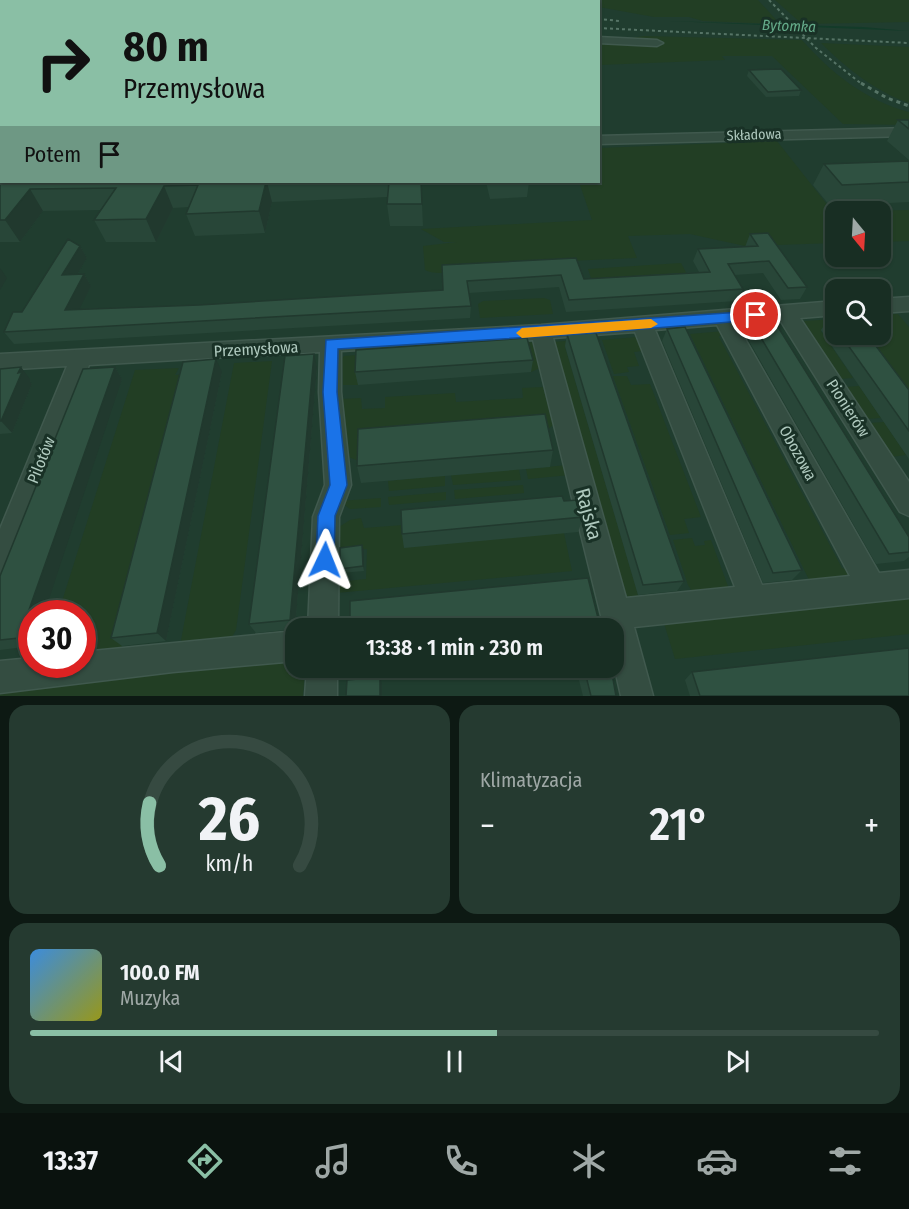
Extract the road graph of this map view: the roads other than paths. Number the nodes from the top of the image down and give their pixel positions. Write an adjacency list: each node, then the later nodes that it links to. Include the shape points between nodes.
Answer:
1 (600, 40): 2 (street)
2 (657, 43)
3 (909, 132): 4 (street, Składowa)
4 (600, 140)
5 (909, 304): 6 (street)
6 (891, 305)
7 (825, 309): 8 (street, Przemysłowa)
8 (786, 313): 9 (street, Przemysłowa); 15 (street, Pionierów)
9 (723, 318): 10 (street, Przemysłowa); 18 (street, Obozowa)
10 (642, 324): 11 (street, Przemysłowa); 19 (street)
11 (541, 332): 12 (street, Przemysłowa); 20 (street, Rajska)
12 (331, 344): 13 (street, Przemysłowa); 21 (street, via 330,392 338,485 326,516)
13 (81, 357): 14 (street, Przemysłowa); 16 (street, Pilotów)
14 (0, 362)
15 (909, 504)
16 (0, 563)
17 (909, 584): 18 (street)
18 (872, 588): 19 (street)
19 (754, 600): 20 (street)
20 (615, 614): 26 (street, Rajska)
21 (323, 618)
22 (285, 647): 23 (street)
23 (0, 677)
24 (322, 678): 25 (street)
25 (321, 696)
26 (637, 696)

